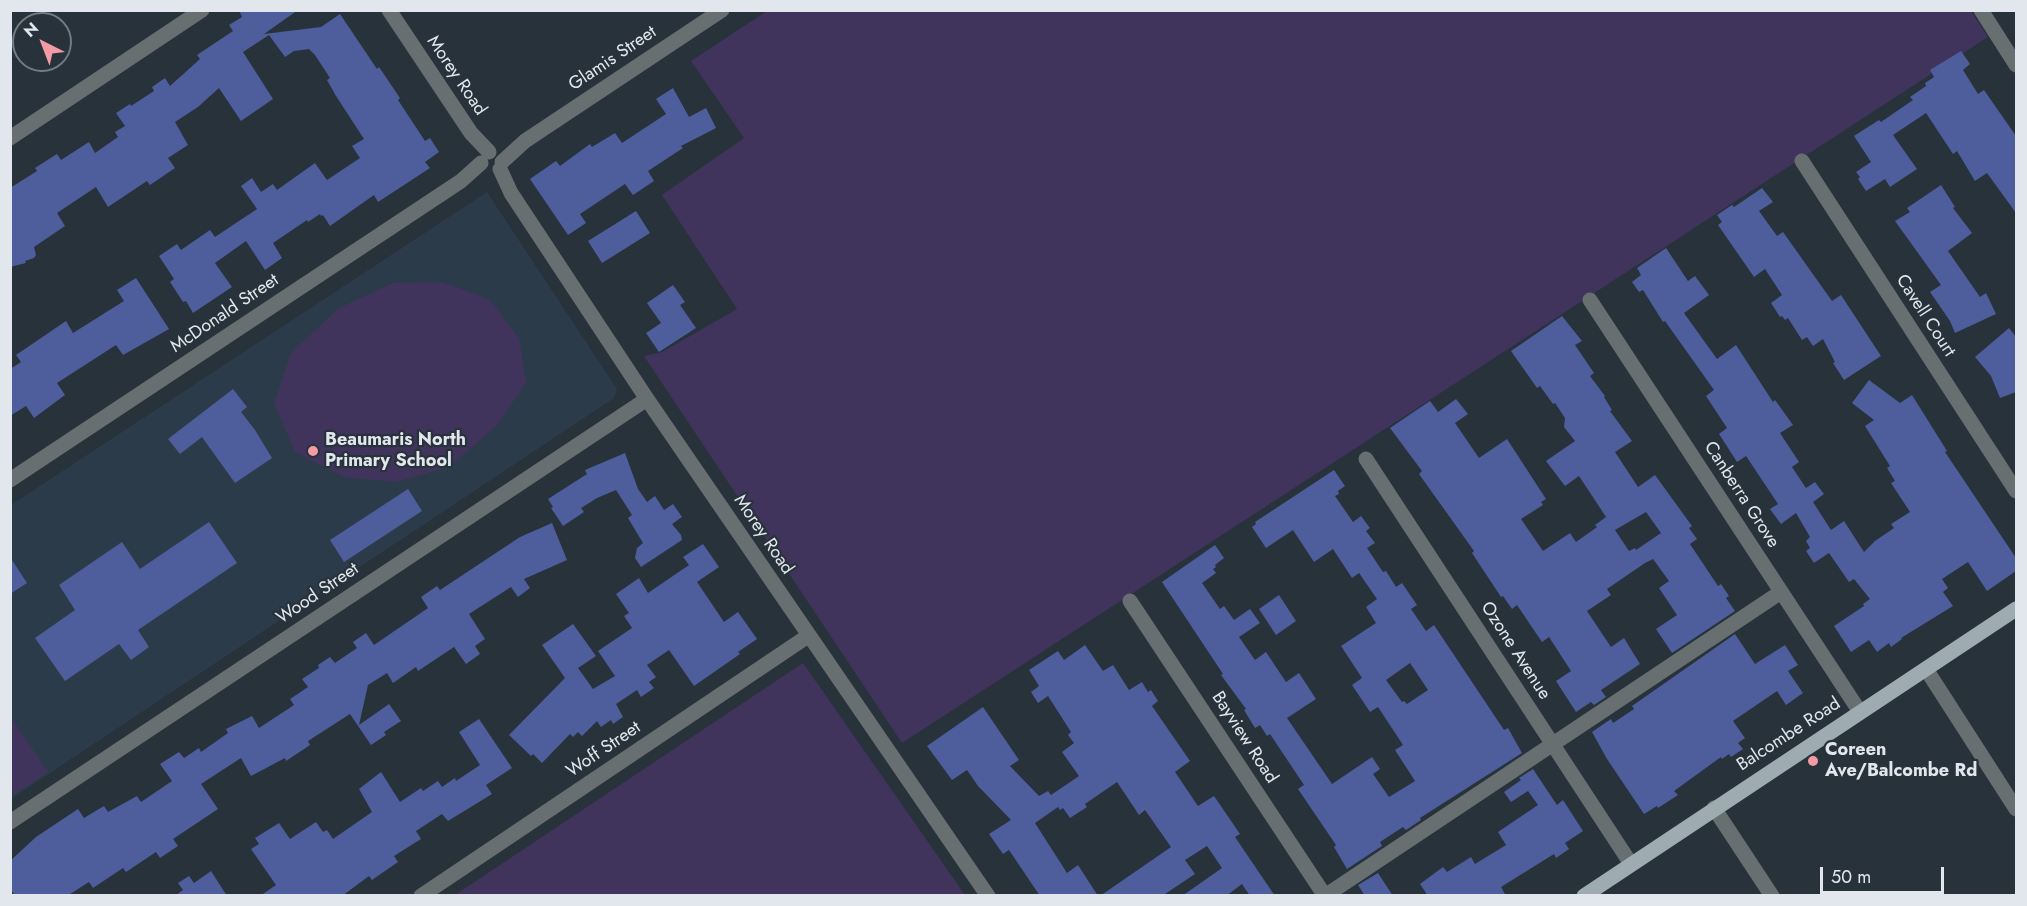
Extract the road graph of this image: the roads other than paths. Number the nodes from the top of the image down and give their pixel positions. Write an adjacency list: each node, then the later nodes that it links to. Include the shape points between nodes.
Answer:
1 (201, 10): 7 (street)
2 (389, 10): 9 (street, Morey Road)
3 (722, 10): 5 (street, Glamis Street)
4 (1981, 10): 6 (street)
5 (705, 15): 9 (street, Glamis Street)
6 (2016, 65)
7 (10, 138)
8 (1802, 161): 14 (street, Cavell Court)
9 (491, 163): 11 (street, Morey Road); 13 (street, McDonald Street)
10 (1590, 300): 15 (street, Canberra Grove)
11 (647, 399): 18 (street, Morey Road); 24 (street, Wood Street)
12 (1366, 459): 21 (street, Ozone Avenue)
13 (10, 480)
14 (2016, 491)
15 (1781, 592): 20 (street, Canberra Grove); 21 (street)
16 (1130, 601): 28 (street, Bayview Road)
17 (2016, 609): 19 (main road, Balcombe Road)
18 (808, 636): 26 (street, Woff Street); 27 (street, Morey Road)
19 (1926, 669): 20 (main road, Balcombe Road); 23 (street)
20 (1860, 712): 22 (main road, Balcombe Road)
21 (1553, 744): 25 (street, Ozone Avenue); 28 (street)
22 (1714, 808): 25 (main road, Balcombe Road); 30 (street)
23 (2016, 809)
24 (10, 822)
25 (1631, 864): 29 (main road, Balcombe Road)
26 (421, 896)
27 (988, 896)
28 (1325, 896)
29 (1584, 896)
30 (1772, 896)

